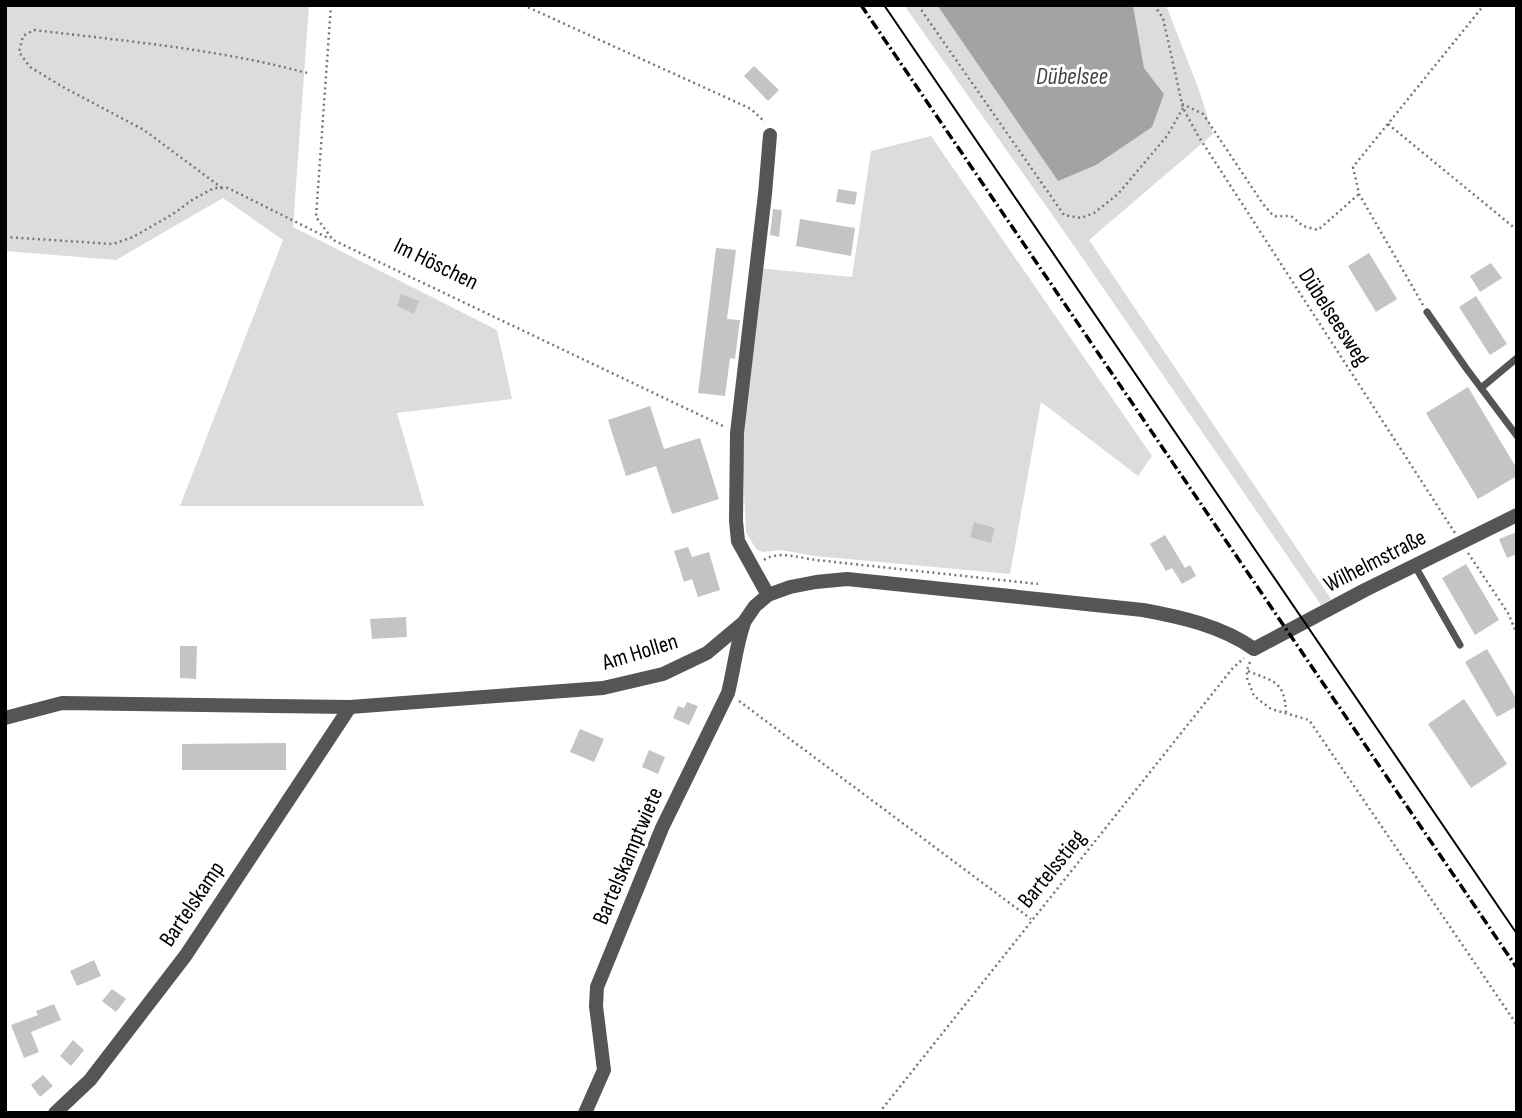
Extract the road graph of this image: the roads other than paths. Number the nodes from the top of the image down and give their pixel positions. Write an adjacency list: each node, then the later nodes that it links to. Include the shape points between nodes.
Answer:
1 (769, 135): 8 (street, via 737,433 736,521 738,541)
2 (1427, 312): 4 (lane)
3 (1517, 358): 4 (lane)
4 (1481, 388): 5 (lane)
5 (1517, 436)
6 (1517, 514): 7 (street, Wilhelmstraße)
7 (1415, 565): 8 (street, Wilhelmstraße, via 1254,649 1224,632 1143,610 846,579); 10 (lane)
8 (768, 595): 9 (street, Am Hollen)
9 (744, 622): 11 (street, Am Hollen, via 707,653 663,674 603,688); 14 (street, Bartelskamptwiete, via 728,693 662,828 597,987 604,1070)
10 (1460, 645)
11 (350, 707): 12 (street, Am Hollen, via 62,703); 13 (street, Bartelskamp, via 186,955 90,1080)
12 (5, 718)
13 (55, 1113)
14 (585, 1113)

